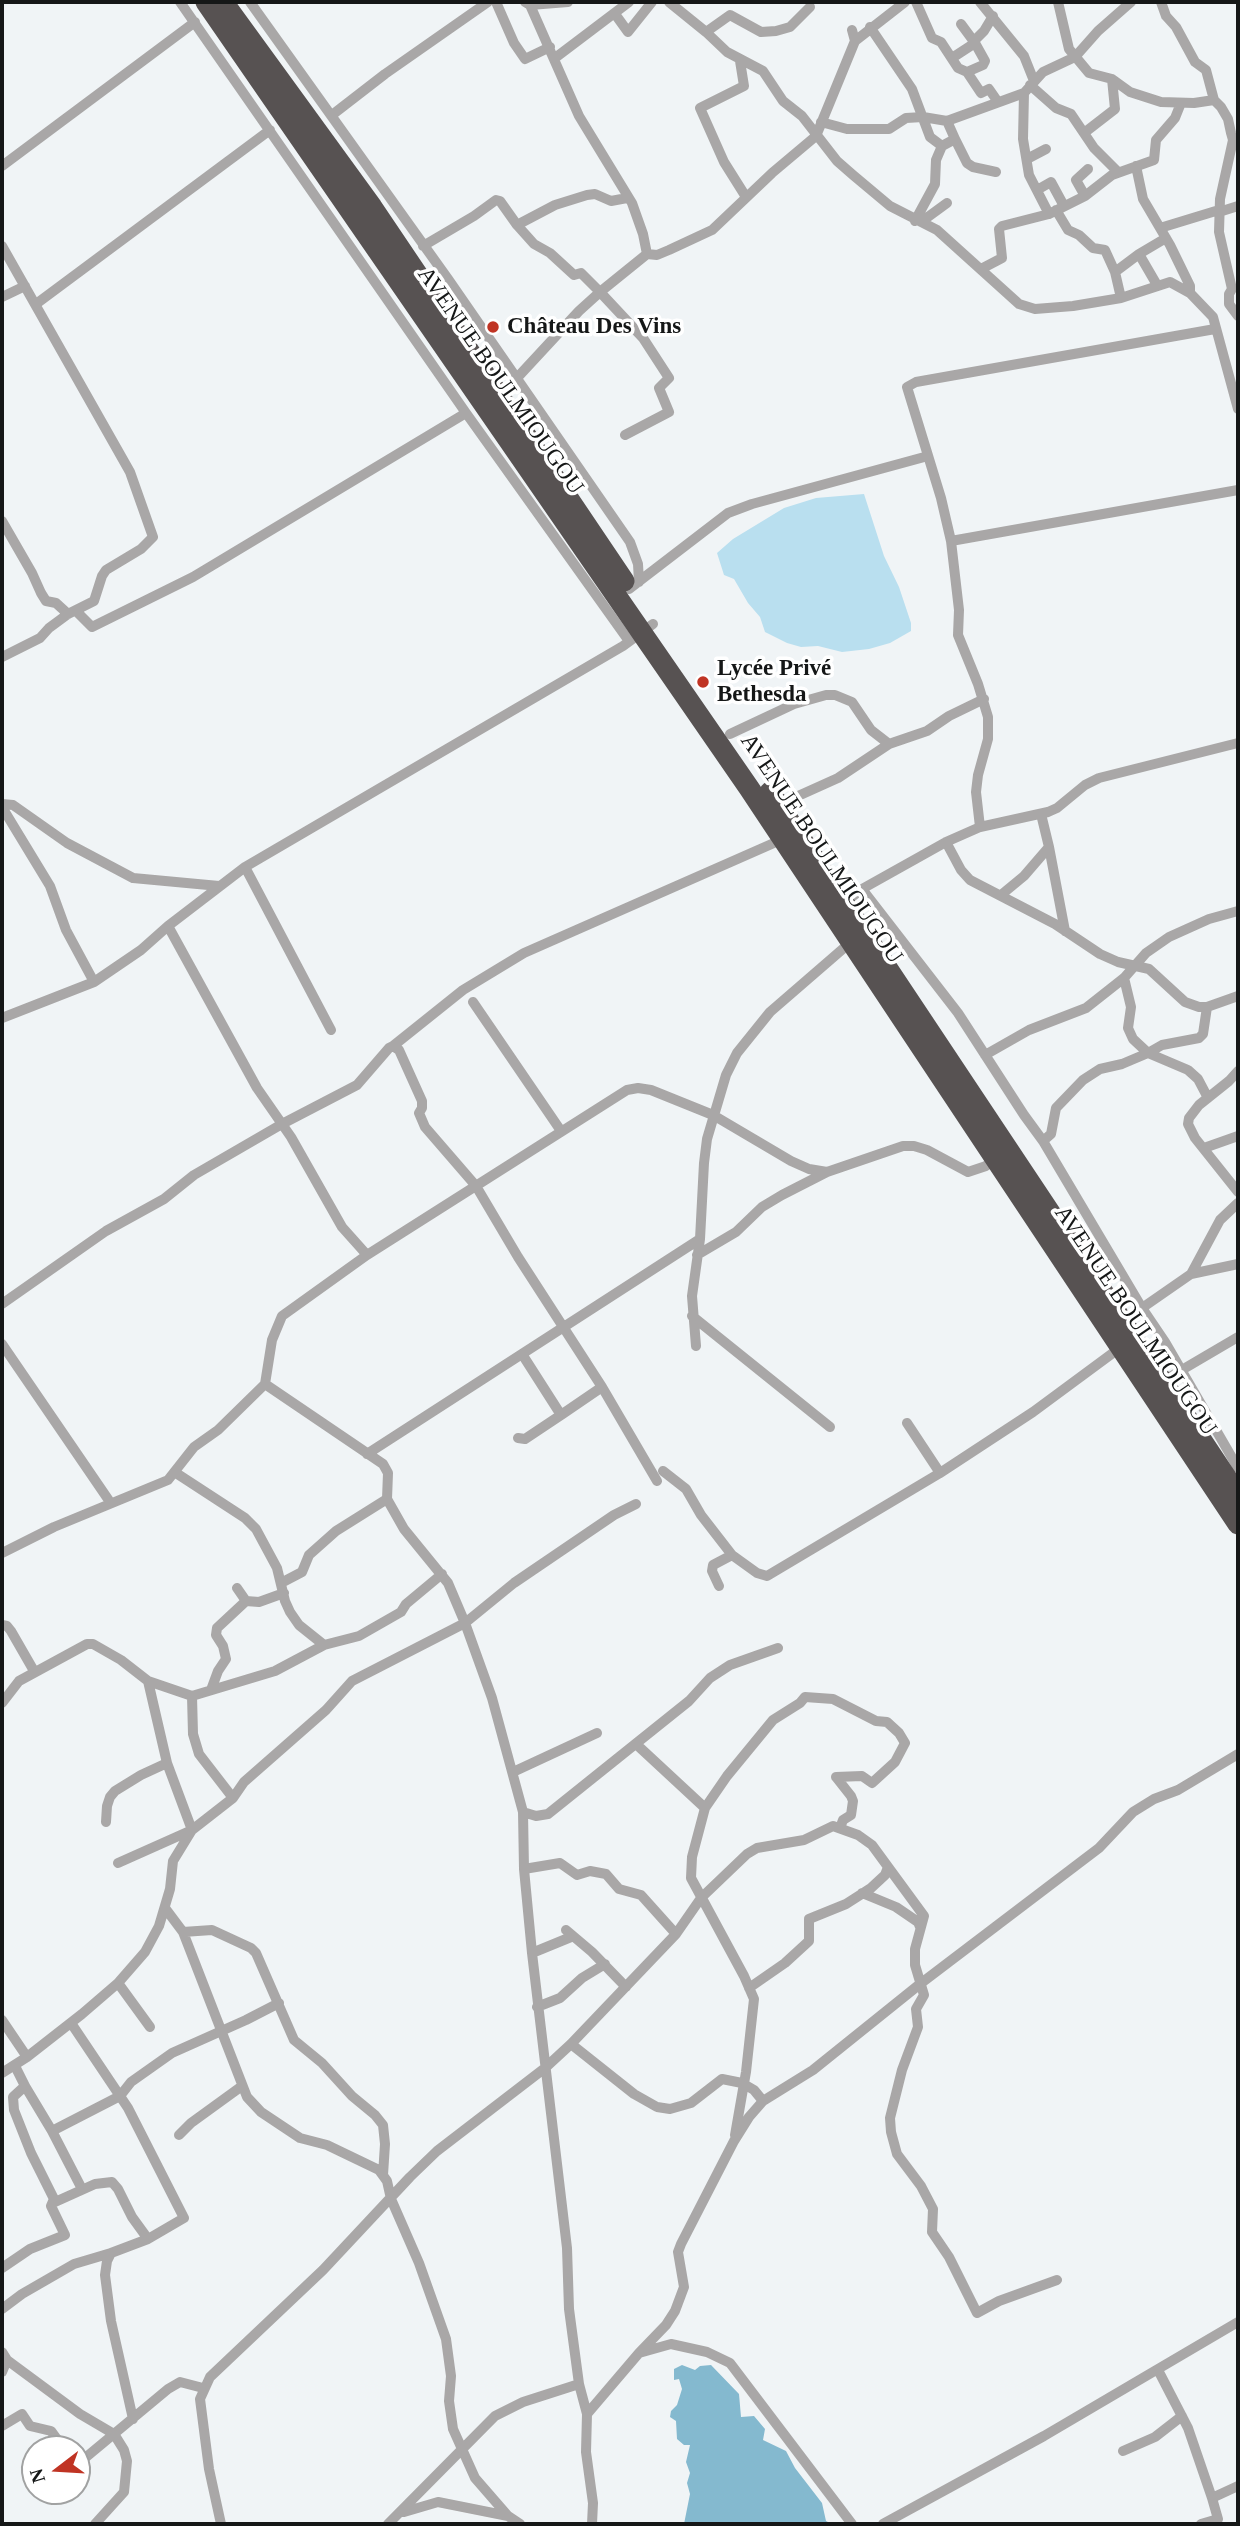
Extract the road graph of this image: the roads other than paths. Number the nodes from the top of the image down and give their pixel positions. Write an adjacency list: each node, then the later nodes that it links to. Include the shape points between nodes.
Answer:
1 (180, 2): 21 (street)
2 (206, 2): 92 (highway, AVENUE BOULMIOUGOU)
3 (223, 2): 90 (highway, AVENUE BOULMIOUGOU, via 372,207)
4 (250, 2): 39 (street)
5 (488, 2): 39 (street)
6 (496, 2): 26 (street, via 523,58)
7 (568, 2): 17 (street)
8 (629, 2): 19 (street)
9 (652, 2): 19 (street, via 628,32)
10 (669, 2): 24 (street)
11 (905, 2): 23 (street)
12 (916, 2): 29 (street, via 932,38 941,42)
13 (981, 2): 20 (street)
14 (1058, 2): 27 (street, via 1067,43)
15 (1131, 2): 27 (street)
16 (1161, 2): 35 (street, via 1195,62 1206,70)
17 (528, 4): 26 (street)
18 (810, 7): 24 (street, via 790,27 776,31 761,32 730,15)
19 (615, 14): 28 (street)
20 (993, 16): 25 (street); 33 (street, via 1024,56)
21 (195, 22): 43 (street); 50 (street)
22 (961, 24): 25 (street)
23 (870, 27): 40 (street, via 912,89); 42 (street, via 854,36)
24 (706, 32): 30 (street)
25 (975, 42): 29 (street); 31 (street, via 984,63)
26 (550, 47): 28 (street)
27 (1075, 57): 32 (street, via 1089,73); 33 (street, via 1043,72)
28 (555, 58): 58 (street, via 579,116)
29 (951, 58): 31 (street)
30 (740, 61): 45 (street, via 763,71 776,93); 57 (street, via 744,86 700,108)
31 (967, 72): 34 (street)
32 (1112, 79): 37 (street, via 1143,97); 44 (street, via 1115,109)
33 (1029, 87): 36 (street); 44 (street, via 1069,112); 49 (street, via 1023,139)
34 (981, 93): 36 (street, via 989,89); 38 (street)
35 (1214, 100): 37 (street); 62 (street, via 1228,119 1233,140)
36 (998, 102): 38 (street)
37 (1181, 103): 51 (street, via 1156,140 1154,160)
38 (983, 108): 41 (street)
39 (332, 115): 67 (street)
40 (923, 117): 41 (street); 42 (street, via 906,118 889,129 847,129); 47 (street, via 930,137)
41 (947, 121): 46 (street)
42 (821, 122): 45 (street)
43 (270, 130): 79 (street); 84 (street)
44 (1084, 133): 54 (street)
45 (816, 136): 57 (street); 63 (street, via 837,161 890,206)
46 (955, 139): 47 (street); 53 (street, via 967,163)
47 (942, 146): 63 (street, via 935,184)
48 (1046, 149): 49 (street)
49 (1027, 159): 55 (street)
50 (2, 166)
51 (1136, 166): 54 (street); 65 (street, via 1143,199)
52 (1088, 169): 56 (street, via 1076,180)
53 (996, 172)
54 (1118, 172): 56 (street)
55 (1037, 190): 61 (street); 61 (street, via 1052,182)
56 (1084, 196): 61 (street)
57 (746, 197): 68 (street, via 712,230 657,255)
58 (627, 198): 64 (street, via 611,201 587,195); 68 (street, via 640,223)
59 (947, 203): 63 (street)
60 (1238, 206): 62 (street)
61 (1056, 210): 70 (street, via 1000,227 1002,258); 71 (street, via 1068,230 1093,248 1105,250)
62 (1219, 211): 65 (street); 74 (street, via 1222,249)
63 (918, 221): 70 (street, via 937,230)
64 (517, 225): 67 (street, via 496,200); 75 (street, via 534,244 574,275 581,273)
65 (1163, 233): 69 (street); 76 (street)
66 (2, 246): 73 (street)
67 (422, 246): 82 (street)
68 (647, 254): 75 (street)
69 (1139, 254): 71 (street); 72 (street)
70 (981, 269): 78 (street, via 1019,304 1035,309)
71 (1115, 272): 78 (street)
72 (1157, 285): 76 (street, via 1170,282); 78 (street)
73 (25, 286): 77 (street); 79 (street)
74 (1235, 288): 80 (street, via 1229,294 1229,304)
75 (600, 292): 82 (street); 85 (street, via 643,338 668,378 659,388 669,412)
76 (1190, 293): 81 (street, via 1213,317)
77 (2, 297)
78 (1121, 298)
79 (36, 304): 91 (street, via 130,472 153,537 106,570 94,601)
80 (1238, 316)
81 (1215, 330): 83 (street); 86 (street, via 910,384 907,391)
82 (516, 379): 90 (street, via 630,542 638,564)
83 (1238, 409)
84 (466, 413): 91 (street, via 193,577 92,627); 92 (street)
85 (625, 435)
86 (928, 456): 89 (street); 90 (street, via 728,513)
87 (1238, 490): 89 (street)
88 (2, 521): 91 (street, via 46,601)
89 (951, 541): 94 (street, via 958,635)
90 (634, 586): 92 (highway, AVENUE BOULMIOUGOU)
91 (72, 613): 93 (street, via 40,638)
92 (641, 632): 95 (highway, AVENUE BOULMIOUGOU); 102 (highway, AVENUE BOULMIOUGOU); 105 (street)
93 (2, 657)
94 (984, 699): 97 (street, via 927,731); 101 (street, via 989,729 976,792)
95 (730, 734): 97 (street, via 794,704 835,695 852,702 871,730); 99 (highway, AVENUE BOULMIOUGOU)
96 (1238, 743): 100 (street, via 1099,778)
97 (889, 744): 99 (street, via 838,778)
98 (2, 805): 106 (street, via 13,805 68,843 134,878); 116 (street, via 50,886 66,930)
99 (778, 805): 109 (highway, AVENUE BOULMIOUGOU)
100 (1041, 814): 101 (street); 104 (street)
101 (980, 827): 103 (street)
102 (783, 839): 113 (highway, AVENUE BOULMIOUGOU); 122 (street, via 524,954 463,990)
103 (946, 842): 107 (street); 108 (street, via 966,876)
104 (1049, 847): 108 (street); 112 (street)
105 (245, 867): 106 (street); 121 (street)
106 (219, 886): 111 (street)
107 (862, 889): 109 (street); 124 (street)
108 (1001, 895): 112 (street)
109 (845, 902): 153 (highway, AVENUE BOULMIOUGOU)
110 (1238, 911): 114 (street, via 1169,937)
111 (168, 926): 116 (street); 128 (street, via 246,1069)
112 (1065, 931): 114 (street, via 1100,954)
113 (852, 941): 127 (street, via 755,1030 726,1075); 133 (highway, AVENUE BOULMIOUGOU)
114 (1136, 964): 115 (street); 119 (street, via 1159,976 1185,1002)
115 (1124, 978): 123 (street, via 1131,1007 1128,1028); 124 (street, via 1086,1008 1048,1021)
116 (94, 982): 120 (street)
117 (1238, 996): 119 (street)
118 (474, 1002): 129 (street)
119 (1207, 1007): 123 (street, via 1199,1038 1162,1045)
120 (2, 1018)
121 (331, 1030)
122 (393, 1046): 128 (street, via 356,1086); 135 (street, via 422,1101 419,1113 425,1127)
123 (1148, 1053): 126 (street, via 1188,1070); 131 (street, via 1100,1069 1083,1080 1056,1108 1051,1133)
124 (985, 1055): 131 (street)
125 (1238, 1072): 126 (street)
126 (1208, 1098): 132 (street, via 1193,1111 1188,1124)
127 (713, 1115): 129 (street, via 638,1088 613,1097); 134 (street, via 791,1161); 138 (street, via 704,1163)
128 (282, 1124): 139 (street, via 342,1227); 143 (street, via 106,1231)
129 (561, 1131): 135 (street)
130 (1238, 1136): 132 (street)
131 (1044, 1141): 144 (street)
132 (1204, 1148): 136 (street)
133 (994, 1157): 134 (street, via 986,1166 968,1172 927,1150 903,1146); 150 (highway, AVENUE BOULMIOUGOU)
134 (827, 1172): 140 (street, via 762,1207 736,1232)
135 (476, 1186): 139 (street); 146 (street)
136 (1238, 1192)
137 (1238, 1203): 142 (street, via 1220,1220)
138 (700, 1239): 140 (street); 146 (street)
139 (367, 1255): 154 (street, via 282,1316 272,1340)
140 (697, 1255): 145 (street)
141 (1238, 1264): 142 (street)
142 (1191, 1274): 144 (street)
143 (2, 1304)
144 (1142, 1308): 152 (street)
145 (692, 1316): 149 (street); 158 (street)
146 (563, 1327): 151 (street); 155 (street)
147 (1238, 1337): 152 (street)
148 (2, 1343): 166 (street)
149 (696, 1346)
150 (1122, 1347): 163 (street); 168 (highway, AVENUE BOULMIOUGOU)
151 (522, 1354): 156 (street); 160 (street)
152 (1182, 1371): 153 (street); 161 (street)
153 (1163, 1381): 164 (highway, AVENUE BOULMIOUGOU)
154 (265, 1384): 160 (street); 162 (street, via 194,1447)
155 (602, 1387): 156 (street); 170 (street, via 660,1476 686,1489)
156 (561, 1415): 159 (street, via 525,1439)
157 (907, 1423): 163 (street)
158 (830, 1427)
159 (518, 1438)
160 (367, 1454): 165 (street, via 383,1464 387,1473)
161 (1238, 1468)
162 (176, 1473): 166 (street, via 158,1486); 174 (street, via 256,1529)
163 (940, 1473): 170 (street, via 767,1576)
164 (1238, 1495)
165 (387, 1499): 171 (street, via 414,1543); 174 (street, via 336,1531 309,1555 302,1572)
166 (110, 1502): 169 (street)
167 (636, 1504): 176 (street, via 514,1583)
168 (1238, 1524)
169 (2, 1553)
170 (732, 1555): 172 (street, via 713,1565)
171 (442, 1574): 176 (street); 178 (street, via 401,1612 359,1636)
172 (719, 1586)
173 (237, 1588): 175 (street)
174 (282, 1588): 175 (street, via 259,1602); 178 (street, via 295,1619)
175 (246, 1601): 182 (street, via 217,1628 226,1659)
176 (465, 1623): 189 (street); 190 (street, via 352,1681 244,1782)
177 (2, 1625): 180 (street, via 11,1631)
178 (324, 1645): 182 (street, via 275,1671)
179 (778, 1648): 186 (street, via 730,1665 710,1678)
180 (34, 1671): 181 (street, via 82,1645 93,1644); 184 (street, via 19,1681)
181 (149, 1681): 183 (street); 188 (street)
182 (211, 1690): 183 (street)
183 (192, 1696): 190 (street, via 193,1734 199,1754)
184 (2, 1703)
185 (597, 1733): 189 (street)
186 (636, 1744): 191 (street); 192 (street, via 548,1814)
187 (1238, 1754): 208 (street, via 1133,1812 1099,1848)
188 (167, 1763): 193 (street, via 115,1791 107,1806); 195 (street)
189 (513, 1772): 192 (street)
190 (233, 1798): 195 (street)
191 (705, 1808): 194 (street, via 773,1720 805,1697 833,1699 887,1723 905,1743 895,1762 872,1783 862,1776 836,1777 853,1801 851,1815); 200 (street, via 690,1867)
192 (523, 1812): 198 (street)
193 (106, 1822)
194 (840, 1828): 197 (street, via 872,1845); 200 (street, via 833,1826 804,1840 757,1848)
195 (192, 1830): 196 (street); 201 (street, via 173,1861)
196 (118, 1863)
197 (888, 1867): 199 (street, via 885,1875); 202 (street, via 924,1916)
198 (524, 1869): 204 (street, via 560,1863 577,1875 590,1871 606,1874 619,1889 641,1895); 205 (street)
199 (862, 1893): 202 (street, via 896,1908); 210 (street, via 809,1919 809,1941)
200 (701, 1898): 204 (street); 210 (street)
201 (165, 1908): 203 (street); 207 (street, via 145,1952)
202 (920, 1927): 208 (street, via 915,1949)
203 (183, 1932): 211 (street, via 212,1930 251,1948); 216 (street)
204 (676, 1934): 209 (street)
205 (532, 1953): 206 (street, via 568,1934); 212 (street)
206 (605, 1964): 209 (street); 212 (street, via 560,1998)
207 (118, 1983): 214 (street); 215 (street)
208 (920, 1984): 226 (street, via 813,2070); 237 (street, via 923,1995 916,2009 918,2027 894,2097 891,2132 897,2154 933,2209 932,2232 977,2313)
209 (626, 1987): 217 (street)
210 (749, 1988): 222 (street, via 754,1999)
211 (278, 2003): 216 (street); 230 (street, via 294,2040 383,2125)
212 (537, 2007): 220 (street)
213 (2, 2020): 218 (street)
214 (71, 2023): 218 (street); 225 (street)
215 (149, 2027)
216 (222, 2031): 224 (street); 225 (street, via 172,2053 131,2082)
217 (571, 2044): 220 (street); 222 (street, via 657,2107 691,2104 722,2079)
218 (27, 2057): 219 (street)
219 (15, 2066): 221 (street); 223 (street)
220 (545, 2068): 232 (street, via 437,2151); 244 (street)
221 (2, 2073)
222 (742, 2083): 226 (street); 229 (street)
223 (25, 2086): 227 (street); 233 (street, via 13,2096 14,2110)
224 (242, 2086): 228 (street); 230 (street, via 261,2112 300,2138 327,2145)
225 (120, 2096): 227 (street); 234 (street, via 184,2218)
226 (763, 2101): 229 (street)
227 (52, 2131): 231 (street)
228 (179, 2135)
229 (734, 2141): 240 (street, via 678,2252 684,2287 675,2311)
230 (383, 2175): 232 (street)
231 (82, 2189): 233 (street); 234 (street, via 116,2184)
232 (391, 2199): 245 (street); 252 (street, via 446,2339 449,2400)
233 (55, 2202): 236 (street, via 51,2206 65,2235 30,2249)
234 (148, 2239): 235 (street)
235 (111, 2253): 238 (street, via 74,2264); 248 (street, via 105,2275)
236 (2, 2268)
237 (1057, 2280)
238 (2, 2309)
239 (1238, 2322): 242 (street)
240 (639, 2353): 246 (street); 264 (street, via 671,2344 730,2363)
241 (4, 2356): 243 (street); 250 (street)
242 (1158, 2370): 247 (street); 265 (street)
243 (2, 2372)
244 (579, 2384): 246 (street); 252 (street, via 495,2416)
245 (203, 2388): 248 (street, via 180,2382); 260 (street, via 200,2399 209,2469)
246 (587, 2414): 263 (street)
247 (1182, 2416): 253 (street, via 1155,2437); 256 (street)
248 (133, 2419): 250 (street)
249 (2, 2426): 251 (street, via 22,2414 30,2426)
250 (114, 2434): 254 (street); 259 (street, via 127,2462 124,2492)
251 (54, 2435)
252 (461, 2449): 257 (street); 258 (street, via 475,2479)
253 (1123, 2451)
254 (91, 2452)
255 (1238, 2486): 256 (street)
256 (1212, 2498): 266 (street, via 1218,2519)
257 (401, 2513): 258 (street, via 438,2502); 261 (street)
258 (508, 2516): 262 (street)
259 (95, 2524)
260 (221, 2524)
261 (388, 2524)
262 (520, 2524)
263 (592, 2524)
264 (852, 2524)
265 (883, 2524)
266 (1201, 2524)

